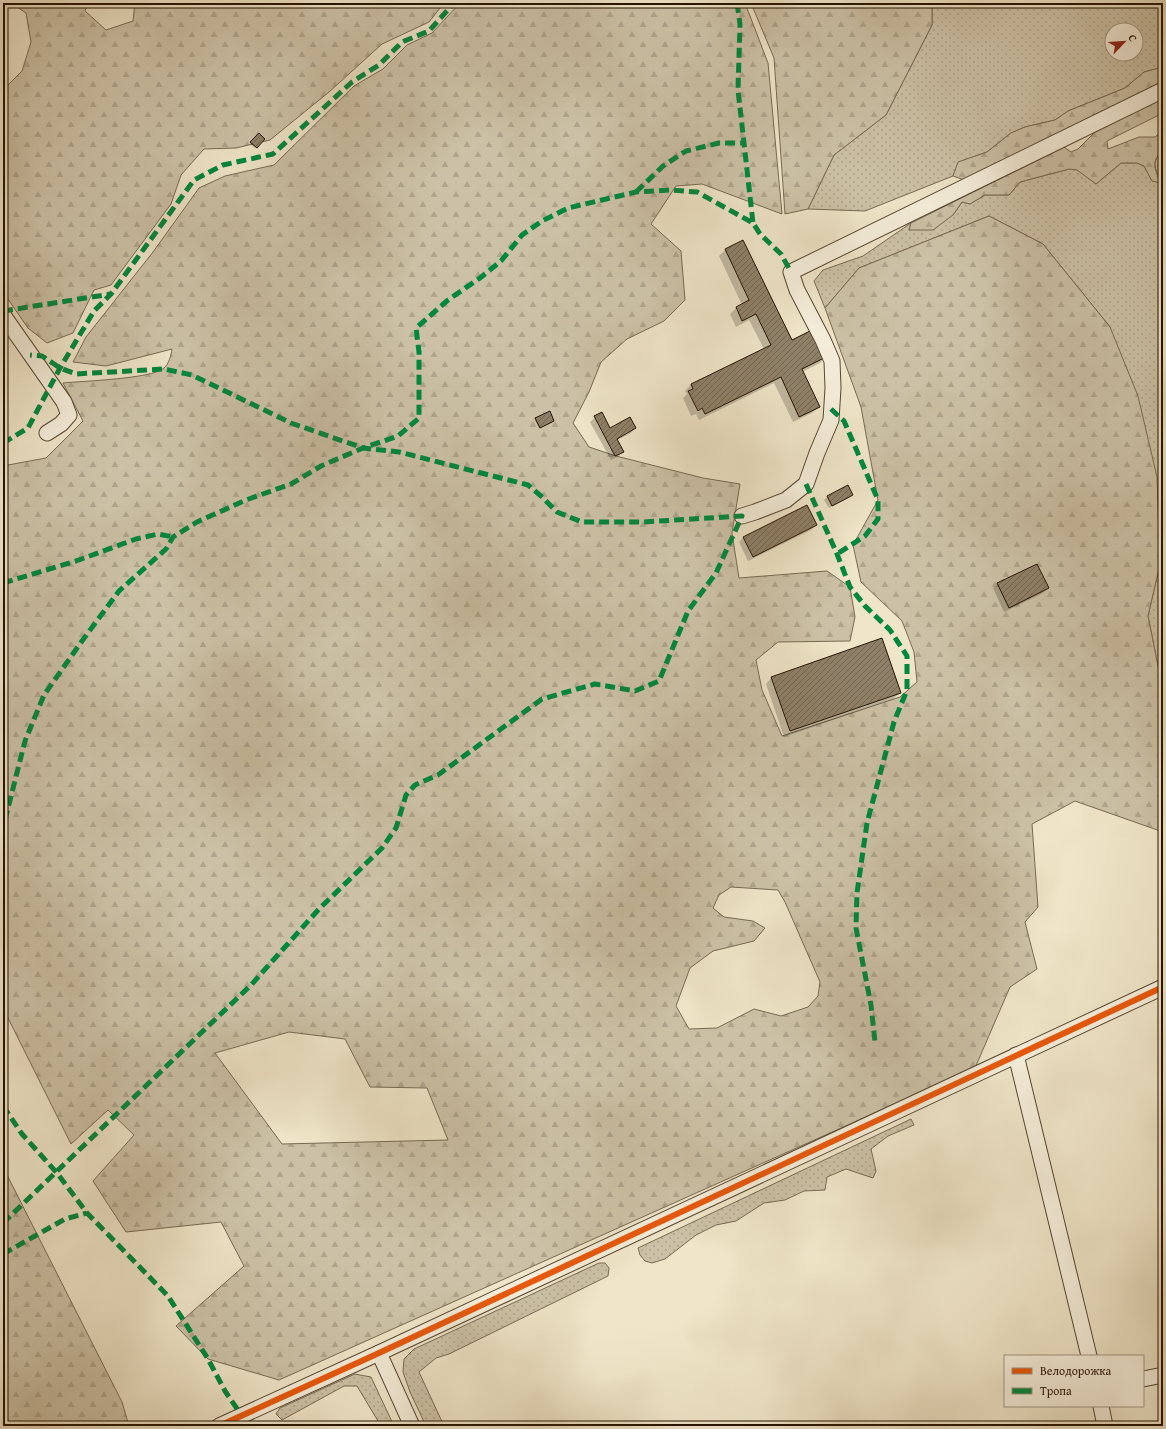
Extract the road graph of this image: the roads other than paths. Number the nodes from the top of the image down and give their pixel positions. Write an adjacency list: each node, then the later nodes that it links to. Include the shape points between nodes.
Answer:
1 (1163, 90): 4 (street, via 791,272 797,290 832,361 831,420 806,484 786,500)
2 (3, 315): 3 (street, via 64,402 69,415 61,424)
3 (47, 432)
4 (742, 516)
5 (1163, 987): 6 (street)
6 (1016, 1056): 7 (street); 8 (street)
7 (378, 1353): 12 (street); 13 (street)
8 (1089, 1355)
9 (1163, 1375): 10 (street)
10 (1144, 1379)
11 (1101, 1407): 14 (street)
12 (219, 1426)
13 (412, 1426)
14 (1106, 1426)

